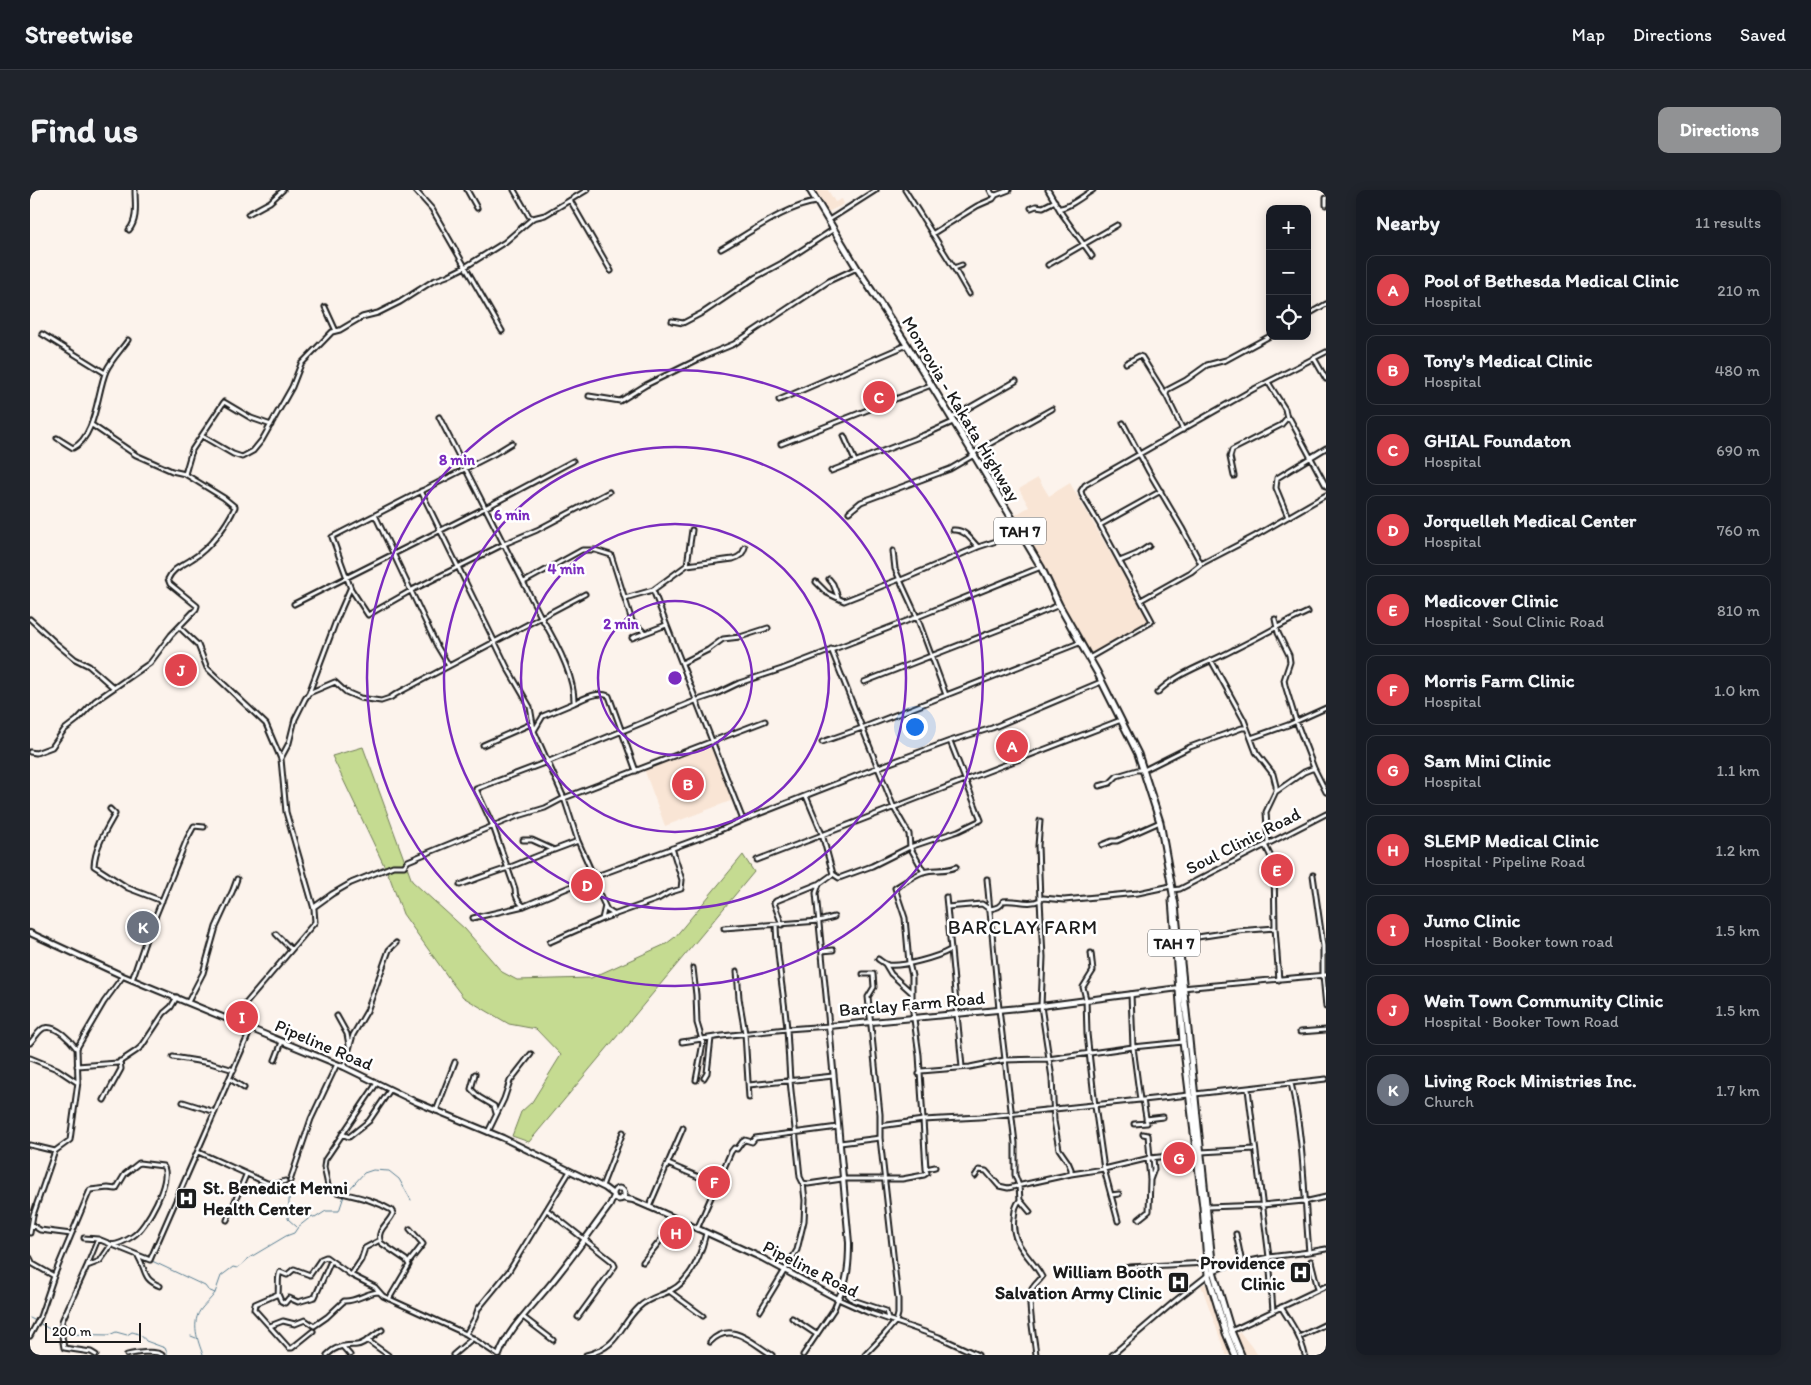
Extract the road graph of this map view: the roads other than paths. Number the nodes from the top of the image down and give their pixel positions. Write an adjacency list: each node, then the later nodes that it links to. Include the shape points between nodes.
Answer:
1 (135, 190): 28 (street, via 136,214)
2 (283, 190): 23 (street, via 270,202)
3 (415, 190): 35 (street, via 432,209)
4 (468, 190): 20 (street)
5 (514, 190): 24 (street)
6 (587, 190): 16 (street)
7 (810, 190): 18 (highway, Monrovia - Kakata Highway / TAH 7)
8 (876, 190): 25 (street)
9 (904, 190): 29 (street)
10 (990, 190): 14 (street)
11 (1009, 190): 14 (street)
12 (1048, 190): 17 (street)
13 (1093, 190): 22 (street)
14 (996, 195): 29 (street)
15 (1326, 198): 19 (street)
16 (570, 200): 24 (street, via 545,215); 38 (street)
17 (1055, 201): 21 (street); 22 (street)
18 (818, 202): 25 (highway, Monrovia - Kakata Highway / TAH 7); 31 (street, via 790,210)
19 (1326, 205)
20 (477, 208)
21 (1031, 208)
22 (1060, 208): 30 (street)
23 (248, 214)
24 (533, 218): 35 (street, via 505,242)
25 (829, 220): 27 (highway, Monrovia - Kakata Highway / TAH 7)
26 (1117, 225): 30 (street)
27 (834, 229): 36 (highway, Monrovia - Kakata Highway / TAH 7); 43 (street, via 704,312 683,323)
28 (129, 230)
29 (932, 234): 37 (street)
30 (1084, 244): 32 (street); 34 (street)
31 (721, 248)
32 (1092, 256)
33 (962, 265): 37 (street)
34 (1048, 265)
35 (465, 267): 44 (street, via 433,281 378,313); 45 (street)
36 (856, 268): 49 (highway, Monrovia - Kakata Highway / TAH 7); 59 (street, via 829,281 734,344 620,400)
37 (954, 268): 39 (street)
38 (611, 271)
39 (969, 294)
40 (1326, 304): 42 (street)
41 (325, 307): 44 (street)
42 (1311, 313)
43 (672, 321)
44 (336, 331): 66 (street, via 327,336 301,364)
45 (502, 331)
46 (42, 334): 53 (street)
47 (1266, 338): 58 (street, via 1226,360 1207,365 1167,390)
48 (128, 340): 53 (street)
49 (907, 345): 57 (highway, Monrovia - Kakata Highway / TAH 7); 60 (street)
50 (1326, 352): 51 (street)
51 (1314, 358): 54 (street); 56 (street)
52 (1126, 364): 58 (street, via 1142,357)
53 (105, 373): 67 (street)
54 (1326, 378)
55 (1016, 381): 64 (street)
56 (1268, 382): 63 (street); 68 (street)
57 (931, 384): 64 (highway, Monrovia - Kakata Highway / TAH 7); 73 (street)
58 (1166, 395): 68 (street)
59 (589, 396)
60 (779, 400)
61 (1052, 409): 75 (street)
62 (438, 417): 80 (street)
63 (1288, 418): 77 (street); 83 (street, via 1281,425 1232,450 1230,457)
64 (952, 419): 75 (highway, Monrovia - Kakata Highway / TAH 7); 79 (street, via 924,435)
65 (1123, 423): 76 (street)
66 (271, 424): 69 (street, via 253,451 242,457); 69 (street, via 251,418 224,402)
67 (92, 425): 71 (street, via 78,446 73,448); 82 (street, via 136,456)
68 (1183, 430): 76 (street)
69 (202, 436): 82 (street, via 192,450)
70 (844, 436): 79 (street)
71 (57, 438)
72 (512, 443): 80 (street)
73 (781, 444)
74 (1326, 448): 77 (street)
75 (974, 455): 90 (street, via 950,470 861,502); 97 (highway, Monrovia - Kakata Highway / TAH 7)
76 (1140, 455): 86 (street); 93 (street, via 1082,488 1082,495)
77 (1311, 456): 84 (street); 92 (street, via 1275,481)
78 (573, 461): 89 (street)
79 (855, 461): 81 (street)
80 (465, 469): 85 (street); 89 (street)
81 (831, 471)
82 (185, 474): 129 (street, via 235,507 214,539 192,560 170,574 170,584 196,606)
83 (1234, 476)
84 (1326, 486)
85 (420, 491): 91 (street); 94 (street)
86 (1161, 491): 93 (street); 105 (street)
87 (609, 492): 98 (street)
88 (1326, 495): 92 (street)
89 (485, 508): 94 (street); 98 (street)
90 (849, 512)
91 (374, 515): 103 (street); 109 (street, via 332,537)
92 (1288, 517): 105 (street)
93 (1100, 525): 104 (street)
94 (439, 530): 103 (street); 107 (street)
95 (692, 530): 106 (street)
96 (953, 530): 101 (street, via 967,534)
97 (1021, 533): 101 (street); 108 (highway, Monrovia - Kakata Highway / TAH 7)
98 (504, 544): 107 (street); 112 (street)
99 (1149, 546): 104 (street)
100 (745, 547): 106 (street, via 744,552 733,560)
101 (978, 548): 111 (street)
102 (893, 551): 111 (street)
103 (392, 554): 109 (street); 115 (street)
104 (1120, 561): 120 (street)
105 (1201, 564): 120 (street)
106 (688, 565): 116 (street)
107 (458, 567): 115 (street); 134 (street)
108 (1041, 567): 122 (highway, Monrovia - Kakata Highway / TAH 7); 125 (street)
109 (346, 577): 114 (street); 121 (street)
110 (829, 579): 118 (street)
111 (900, 579): 118 (street, via 850,599); 125 (street)
112 (524, 582): 119 (street, via 582,550 595,550 611,555); 124 (street)
113 (816, 582): 118 (street, via 827,593)
114 (351, 589): 115 (street, via 368,615); 145 (street)
115 (412, 590): 141 (street, via 437,646)
116 (653, 590): 119 (street); 128 (street)
117 (585, 594): 124 (street)
118 (838, 597)
119 (625, 598): 132 (street, via 632,621)
120 (1141, 600): 138 (street, via 1151,622)
121 (294, 604)
122 (1058, 605): 135 (highway, Monrovia - Kakata Highway / TAH 7); 137 (street)
123 (1308, 612): 131 (street)
124 (541, 617): 134 (street); 149 (street, via 557,643 575,692)
125 (917, 617): 136 (street); 137 (street)
126 (30, 619): 144 (street)
127 (1275, 619): 131 (street)
128 (667, 625): 132 (street); 140 (street)
129 (179, 628): 144 (street, via 150,663); 165 (street, via 198,645 207,668 266,724)
130 (768, 628): 140 (street, via 724,639)
131 (1276, 629): 139 (street); 153 (street, via 1289,655 1284,680)
132 (646, 633): 133 (street)
133 (632, 638)
134 (495, 642): 141 (street); 154 (street, via 530,706)
135 (1079, 643): 138 (highway, Monrovia - Kakata Highway / TAH 7); 147 (street)
136 (831, 649): 148 (street); 155 (street)
137 (930, 657): 142 (street); 147 (street)
138 (1089, 658): 143 (highway, Monrovia - Kakata Highway / TAH 7)
139 (1211, 660): 146 (street, via 1174,678); 156 (street)
140 (682, 663): 148 (street)
141 (450, 666): 145 (street, via 381,701 353,696 335,682)
142 (864, 682)
143 (1101, 682): 151 (highway, Monrovia - Kakata Highway / TAH 7); 161 (street, via 992,728)
144 (114, 688): 164 (street, via 64,730 52,747)
145 (309, 694): 165 (street, via 295,719)
146 (1157, 694)
147 (946, 695): 155 (street)
148 (695, 701): 158 (street); 160 (street)
149 (574, 703): 157 (street, via 543,716); 158 (street, via 595,695 610,696)
150 (1326, 708): 153 (street)
151 (1122, 720): 169 (highway, Monrovia - Kakata Highway / TAH 7); 173 (street)
152 (766, 721): 160 (street)
153 (1296, 721): 159 (street); 168 (street)
154 (533, 724): 157 (street); 163 (street)
155 (862, 728): 162 (street); 167 (street)
156 (1247, 728): 159 (street); 169 (street, via 1190,747)
157 (534, 731): 166 (street)
158 (623, 731): 166 (street); 170 (street)
159 (1251, 738): 175 (street, via 1256,752 1273,774)
160 (712, 740): 170 (street); 182 (street)
161 (950, 741): 167 (street); 173 (street)
162 (822, 742)
163 (483, 745)
164 (30, 752)
165 (281, 759): 212 (street, via 286,812)
166 (547, 762): 178 (street); 185 (street, via 476,789)
167 (879, 767): 177 (street); 179 (street)
168 (1314, 768): 172 (street); 175 (street)
169 (1144, 770): 174 (street, via 1117,776 1110,783); 184 (highway, Monrovia - Kakata Highway / TAH 7)
170 (636, 771): 178 (street)
171 (1326, 777): 172 (street)
172 (1321, 780): 176 (street)
173 (965, 781): 179 (street); 192 (street, via 981,820)
174 (1099, 786)
175 (1276, 791): 190 (street, via 1266,812)
176 (1326, 792)
177 (806, 796): 182 (street); 187 (street)
178 (564, 798): 185 (street); 189 (street)
179 (894, 808): 187 (street); 192 (street, via 909,834)
180 (110, 809): 209 (street, via 115,814 94,856 94,866 128,888)
181 (1326, 814): 190 (street, Soul Clinic Road)
182 (743, 820): 193 (street)
183 (1040, 821): 208 (street)
184 (1160, 822): 191 (street); 206 (highway, Monrovia - Kakata Highway / TAH 7)
185 (493, 826): 197 (street); 212 (street, via 408,861 404,866 392,866 351,883)
186 (204, 828): 209 (street, via 194,826)
187 (822, 834): 195 (street); 199 (street)
188 (523, 840): 194 (street, via 532,840)
189 (578, 841): 194 (street); 201 (street)
190 (1266, 844): 206 (street, Soul Clinic Road); 223 (street, via 1274,863)
191 (1102, 845)
192 (910, 847): 198 (street); 199 (street, via 839,878)
193 (672, 848): 201 (street); 215 (street, via 682,880 681,889)
194 (554, 850): 197 (street)
195 (756, 860)
196 (956, 867): 198 (street, via 947,871)
197 (507, 868): 205 (street); 210 (street, via 515,896)
198 (924, 872): 235 (street, via 895,888 905,918)
199 (833, 874): 204 (street)
200 (1313, 875): 240 (street)
201 (593, 878): 210 (street); 211 (street)
202 (237, 879): 249 (street, via 216,927 203,973)
203 (988, 879): 214 (street)
204 (819, 884): 219 (street, via 816,893); 221 (street, via 776,901 774,904)
205 (460, 885)
206 (1172, 891): 208 (street, Soul Clinic Road); 226 (highway, Monrovia - Kakata Highway / TAH 7); 244 (highway, Monrovia - Kakata Highway / TAH 7)
207 (946, 897): 213 (street)
208 (1040, 900): 214 (street, Soul Clinic Road, via 1030,903 1003,901 1002,905); 250 (street)
209 (162, 901): 242 (street)
210 (524, 906): 217 (street)
211 (605, 906): 215 (street); 218 (street)
212 (314, 907): 229 (street, via 315,922)
213 (947, 907): 214 (street, via 982,904); 231 (street)
214 (990, 910): 252 (street)
215 (615, 915): 218 (street)
216 (834, 917): 219 (street)
217 (473, 918)
218 (602, 919): 227 (street)
219 (819, 921): 221 (street); 232 (street)
220 (776, 925): 221 (street); 222 (street); 260 (street, via 776,951)
221 (782, 925)
222 (724, 928)
223 (1275, 928): 226 (street, via 1236,930); 243 (street)
224 (30, 932): 241 (street, Pipeline Road)
225 (276, 934): 229 (street)
226 (1178, 940): 244 (highway, Monrovia - Kakata Highway / TAH 7)
227 (550, 942)
228 (396, 943): 272 (street, via 389,950 367,1011)
229 (291, 949): 256 (street)
230 (833, 950): 232 (street)
231 (950, 950): 235 (street); 253 (street)
232 (822, 951): 258 (street)
233 (1091, 953): 248 (street, via 1093,970 1083,987)
234 (878, 958): 236 (street)
235 (909, 963): 236 (street); 245 (street)
236 (885, 964): 245 (street)
237 (693, 968): 265 (street)
238 (737, 971): 263 (street)
239 (863, 974): 257 (street, via 873,974 874,987 868,997)
240 (1324, 975): 243 (street); 251 (street)
241 (123, 976): 242 (street, Pipeline Road); 270 (street)
242 (132, 980): 247 (street, Pipeline Road)
243 (1279, 980): 244 (street)
244 (1180, 988): 246 (street, Barclay Farm Road); 268 (highway, Monrovia - Kakata Highway / TAH 7); 304 (highway, Monrovia - Kakata Highway / TAH 7)
245 (912, 993): 255 (street)
246 (1131, 994): 248 (street, Barclay Farm Road); 273 (street)
247 (177, 997): 249 (street, Pipeline Road); 282 (street, via 142,1046)
248 (1086, 999): 250 (street, Barclay Farm Road); 276 (street)
249 (188, 1002): 256 (street, Pipeline Road)
250 (1042, 1006): 252 (street, Barclay Farm Road); 279 (street)
251 (1326, 1007)
252 (999, 1009): 253 (street, Barclay Farm Road); 281 (street)
253 (957, 1014): 255 (street, Barclay Farm Road); 287 (street)
254 (337, 1016): 272 (street)
255 (914, 1017): 257 (street, Barclay Farm Road); 290 (street)
256 (234, 1020): 259 (street, Pipeline Road)
257 (871, 1021): 258 (street, Barclay Farm Road); 319 (street)
258 (829, 1026): 260 (street); 291 (street, Barclay Farm Road)
259 (251, 1028): 266 (street, Pipeline Road); 288 (street)
260 (787, 1029): 263 (street); 296 (street)
261 (1326, 1030): 262 (street)
262 (1300, 1032)
263 (745, 1033): 264 (street); 300 (street)
264 (711, 1038): 265 (street); 292 (street)
265 (701, 1039): 267 (street); 295 (street, via 702,1053)
266 (282, 1042): 280 (street); 284 (street, Pipeline Road)
267 (682, 1042)
268 (1183, 1042): 273 (street); 304 (highway, Monrovia - Kakata Highway / TAH 7)
269 (30, 1043): 271 (street, via 46,1028 58,1031)
270 (80, 1043): 271 (street); 274 (street)
271 (73, 1044): 274 (street)
272 (349, 1045): 286 (street)
273 (1133, 1047): 276 (street); 307 (street)
274 (77, 1049): 285 (street)
275 (530, 1054): 314 (street, via 510,1081)
276 (1090, 1054): 279 (street); 309 (street)
277 (173, 1057): 288 (street)
278 (30, 1058): 297 (street, via 57,1069)
279 (1048, 1059): 281 (street); 310 (street)
280 (275, 1060)
281 (1004, 1060): 287 (street); 313 (street)
282 (120, 1061): 285 (street); 306 (street, via 121,1068)
283 (455, 1062): 311 (street)
284 (337, 1064): 286 (street, Pipeline Road); 341 (street, via 287,1181 272,1184)
285 (77, 1066): 297 (street)
286 (344, 1067): 298 (street, Pipeline Road)
287 (962, 1067): 290 (street)
288 (234, 1070): 293 (street)
289 (475, 1074): 314 (street, via 471,1089 494,1106)
290 (919, 1074): 317 (street)
291 (833, 1076): 296 (street); 320 (street, Barclay Farm Road)
292 (704, 1078)
293 (230, 1079): 301 (street); 312 (street)
294 (1326, 1079): 299 (street)
295 (696, 1080)
296 (790, 1081): 300 (street); 324 (street)
297 (78, 1083): 331 (street, via 70,1140)
298 (377, 1083): 303 (street, Pipeline Road); 325 (street)
299 (1291, 1083): 302 (street); 358 (street, via 1299,1123)
300 (749, 1085): 305 (street)
301 (244, 1088)
302 (1248, 1089): 304 (street); 330 (street)
303 (390, 1090): 311 (street, Pipeline Road); 325 (street, via 369,1121 349,1137)
304 (1192, 1094): 307 (street); 333 (highway, Monrovia - Kakata Highway / TAH 7)
305 (749, 1098)
306 (104, 1100)
307 (1141, 1100): 309 (street); 316 (street)
308 (183, 1102): 312 (street)
309 (1095, 1106): 310 (street); 338 (street)
310 (1054, 1109): 313 (street); 340 (street, via 1059,1149)
311 (436, 1111): 322 (street, Pipeline Road)
312 (215, 1112): 332 (street)
313 (1010, 1113): 317 (street); 347 (street, via 1015,1175)
314 (496, 1114): 322 (street)
315 (1163, 1117): 316 (street)
316 (1146, 1119): 318 (street, via 1147,1123)
317 (923, 1120): 319 (street); 337 (street)
318 (1134, 1124)
319 (880, 1126): 327 (street)
320 (838, 1127): 324 (street); 328 (street, Barclay Farm Road)
321 (683, 1128): 335 (street)
322 (488, 1132): 339 (street, Pipeline Road)
323 (623, 1132): 348 (street)
324 (796, 1133): 346 (street); 373 (street, via 755,1138 752,1142 745,1140 737,1149 734,1148)
325 (342, 1134): 380 (street, via 325,1160 329,1190 370,1199 391,1210 392,1215 380,1232)
326 (1143, 1134): 334 (street, via 1148,1135)
327 (880, 1138): 328 (street); 343 (street)
328 (840, 1143): 344 (street, Barclay Farm Road)
329 (30, 1145): 331 (street)
330 (1255, 1149): 333 (street); 360 (street)
331 (55, 1151): 361 (street)
332 (198, 1152): 341 (street); 385 (street, via 150,1260)
333 (1199, 1152): 334 (street); 363 (highway, Monrovia - Kakata Highway / TAH 7); 392 (highway, Monrovia - Kakata Highway / TAH 7)
334 (1150, 1158): 338 (street); 367 (street, via 1154,1169 1150,1180 1149,1211)
335 (668, 1164): 345 (street); 362 (street)
336 (935, 1166): 337 (street)
337 (926, 1169): 343 (street, via 924,1175)
338 (1104, 1169): 340 (street); 353 (street)
339 (570, 1171): 348 (street, Pipeline Road); 365 (street)
340 (1071, 1174): 347 (street)
341 (246, 1175): 368 (street)
342 (975, 1176): 347 (street, via 983,1170 1001,1188)
343 (885, 1178): 344 (street); 417 (street, via 898,1299)
344 (842, 1179): 346 (street); 408 (street, Barclay Farm Road, via 849,1257 844,1287)
345 (706, 1180)
346 (803, 1183): 396 (street, via 804,1221 797,1250)
347 (1019, 1186): 357 (street)
348 (604, 1187): 349 (street, Pipeline Road); 352 (street, Pipeline Road)
349 (616, 1189): 350 (street, Pipeline Road); 352 (street)
350 (624, 1192): 355 (street); 356 (street, Pipeline Road)
351 (1119, 1194): 353 (street)
352 (614, 1195): 355 (street, Pipeline Road); 359 (street)
353 (1111, 1196): 370 (street)
354 (1326, 1197): 358 (street)
355 (621, 1199): 356 (street, Pipeline Road); 359 (street)
356 (633, 1200): 362 (street, Pipeline Road)
357 (1020, 1200): 366 (street); 447 (street, via 1015,1207 1014,1234 1042,1277 1030,1294)
358 (1304, 1201): 360 (street); 384 (street)
359 (610, 1205): 381 (street)
360 (1262, 1205): 363 (street); 386 (street)
361 (36, 1206): 364 (street); 371 (street)
362 (649, 1207): 369 (street, Pipeline Road)
363 (1207, 1207): 397 (highway, Monrovia - Kakata Highway / TAH 7)
364 (30, 1209)
365 (547, 1210): 381 (street); 423 (street, via 509,1271 478,1309)
366 (1030, 1212)
367 (1139, 1219)
368 (227, 1220)
369 (677, 1220): 373 (street, Pipeline Road); 391 (street)
370 (1118, 1221)
371 (32, 1225): 374 (street); 375 (street, via 40,1230)
372 (410, 1229): 390 (street, via 424,1244)
373 (697, 1229): 376 (street, Pipeline Road)
374 (30, 1234)
375 (71, 1234): 382 (street, via 90,1190 116,1189 125,1174 139,1163 163,1166 166,1176 161,1194 144,1226 121,1244); 399 (street)
376 (706, 1234): 396 (street, Pipeline Road); 403 (street, via 694,1268)
377 (1236, 1234): 393 (street)
378 (84, 1238): 379 (street)
379 (98, 1239): 382 (street); 394 (street)
380 (380, 1240): 390 (street); 398 (street, via 365,1248)
381 (584, 1240): 412 (street, via 615,1266); 414 (street)
382 (111, 1245): 385 (street); 394 (street, via 100,1260)
383 (1326, 1249): 384 (street)
384 (1309, 1252): 386 (street)
385 (138, 1256): 400 (street, via 146,1276)
386 (1269, 1257): 393 (street); 411 (street)
387 (30, 1258): 399 (street, via 33,1264)
388 (331, 1261): 398 (street); 405 (street, via 315,1297 298,1302 289,1298 284,1303); 405 (street, via 323,1257 310,1275 294,1269 288,1275 280,1272)
389 (1311, 1261): 402 (street)
390 (409, 1262): 407 (street)
391 (643, 1262)
392 (1207, 1263): 395 (street); 397 (highway, Monrovia - Kakata Highway / TAH 7)
393 (1242, 1263): 397 (street)
394 (86, 1266): 434 (street, via 62,1321 62,1334 64,1348)
395 (1122, 1269)
396 (784, 1271): 408 (street, Pipeline Road); 410 (street)
397 (1211, 1273): 422 (highway, Monrovia - Kakata Highway / TAH 7); 448 (street); 449 (highway, Monrovia - Kakata Highway / TAH 7)
398 (351, 1275): 404 (street)
399 (54, 1276): 425 (street)
400 (160, 1286)
401 (1326, 1286): 402 (street)
402 (1318, 1290): 409 (street)
403 (669, 1291): 413 (street); 432 (street, via 638,1308 609,1345)
404 (379, 1292): 407 (street); 419 (street, via 344,1301 314,1326 305,1320 295,1324 283,1321)
405 (278, 1294): 419 (street, via 253,1306)
406 (848, 1295): 416 (street, via 853,1300 886,1311)
407 (389, 1299): 423 (street)
408 (838, 1299): 416 (street, Pipeline Road); 424 (street)
409 (1281, 1307): 411 (street); 426 (street)
410 (760, 1311)
411 (1274, 1311): 422 (street)
412 (578, 1316)
413 (703, 1316)
414 (523, 1318): 429 (street); 441 (street)
415 (792, 1318): 424 (street)
416 (888, 1319): 417 (street, Pipeline Road)
417 (895, 1322): 445 (street); 446 (street, Pipeline Road)
418 (1326, 1324): 426 (street)
419 (270, 1326): 421 (street, via 289,1348)
420 (382, 1330): 428 (street)
421 (313, 1331)
422 (1231, 1331): 450 (highway, Monrovia - Kakata Highway / TAH 7)
423 (466, 1334): 427 (street)
424 (816, 1334): 444 (street)
425 (30, 1336)
426 (1299, 1337): 451 (street)
427 (473, 1338): 440 (street); 441 (street)
428 (367, 1340): 431 (street, via 357,1345); 439 (street)
429 (553, 1340)
430 (710, 1342): 443 (street, via 717,1335 730,1332)
431 (342, 1346): 437 (street); 438 (street)
432 (598, 1352): 433 (street); 442 (street)
433 (603, 1354)
434 (96, 1355)
435 (127, 1355): 436 (street, via 152,1352)
436 (162, 1355)
437 (327, 1355)
438 (350, 1355)
439 (388, 1355)
440 (453, 1355)
441 (498, 1355)
442 (586, 1355)
443 (772, 1355)
444 (803, 1355)
445 (865, 1355)
446 (978, 1355)
447 (1036, 1355)
448 (1112, 1355)
449 (1235, 1355)
450 (1241, 1355)
451 (1305, 1355)

